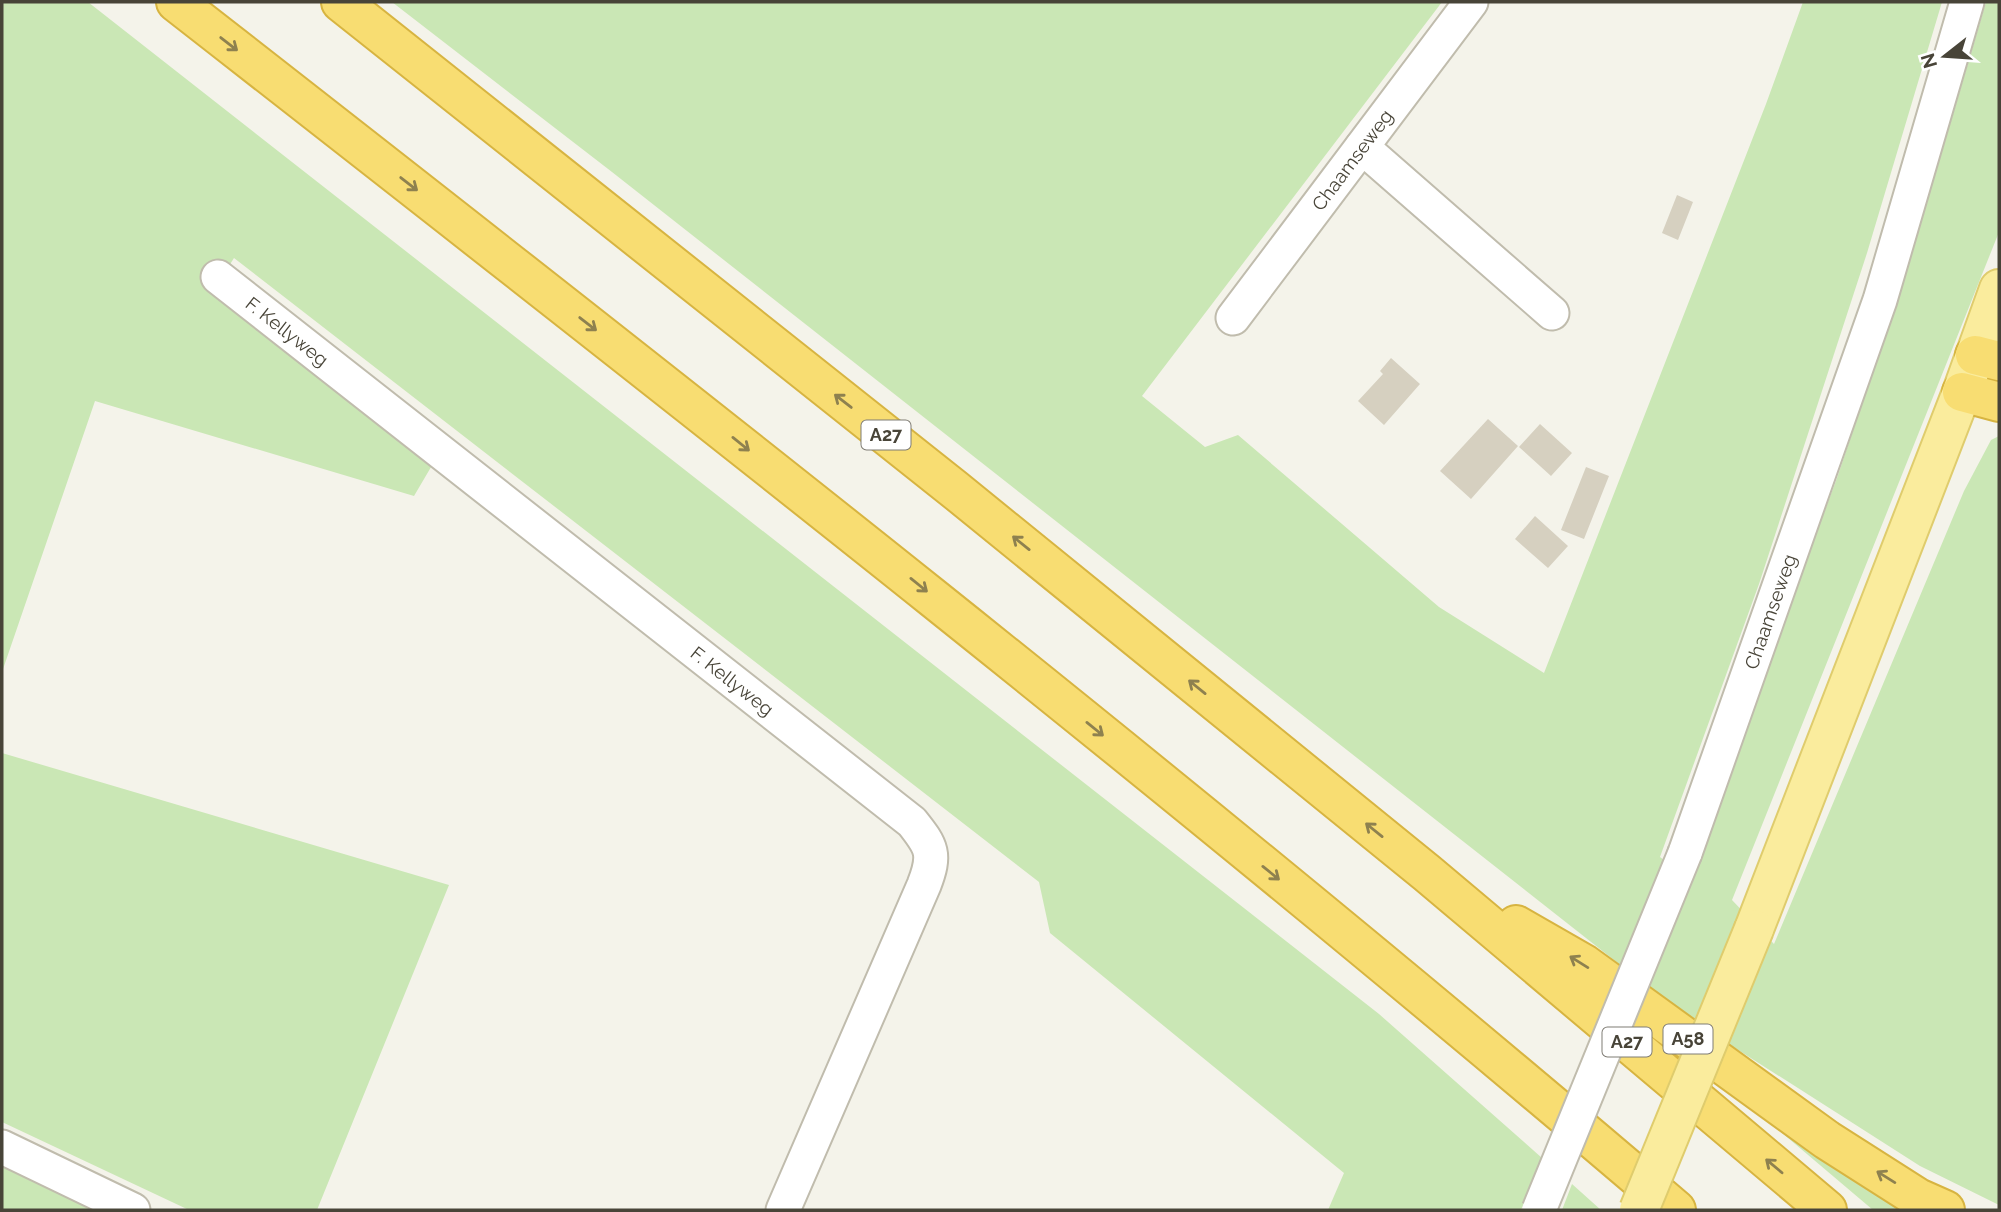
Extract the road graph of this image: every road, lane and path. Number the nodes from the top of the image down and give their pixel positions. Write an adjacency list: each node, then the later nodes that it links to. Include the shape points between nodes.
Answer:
1 (176, 2): 15 (highway, one-way to 15, via 936,599 1426,999)
2 (341, 2): 13 (highway, A27, one-way to 2, via 954,489)
3 (1471, 2): 5 (street, Chaamseweg)
4 (1967, 2): 18 (street, Chaamseweg, bridge, via 1880,300 1685,853)
5 (1362, 148): 8 (street); 9 (street, Chaamseweg)
6 (218, 277): 17 (street, F. Kellyweg, via 912,822 929,844 932,864 925,885)
7 (1999, 289): 10 (main road)
8 (1552, 313)
9 (1233, 318)
10 (1987, 358): 11 (main road)
11 (1962, 392): 12 (highway); 15 (main road, bridge, via 1754,929)
12 (1999, 402)
13 (1427, 873): 19 (highway, A27, one-way to 13); 20 (highway, A58, one-way to 13, via 1827,1140 1584,964)
14 (2, 1147): 16 (street)
15 (1663, 1207)
16 (133, 1210)
17 (783, 1210)
18 (1539, 1210)
19 (1827, 1210)
20 (1945, 1210)

